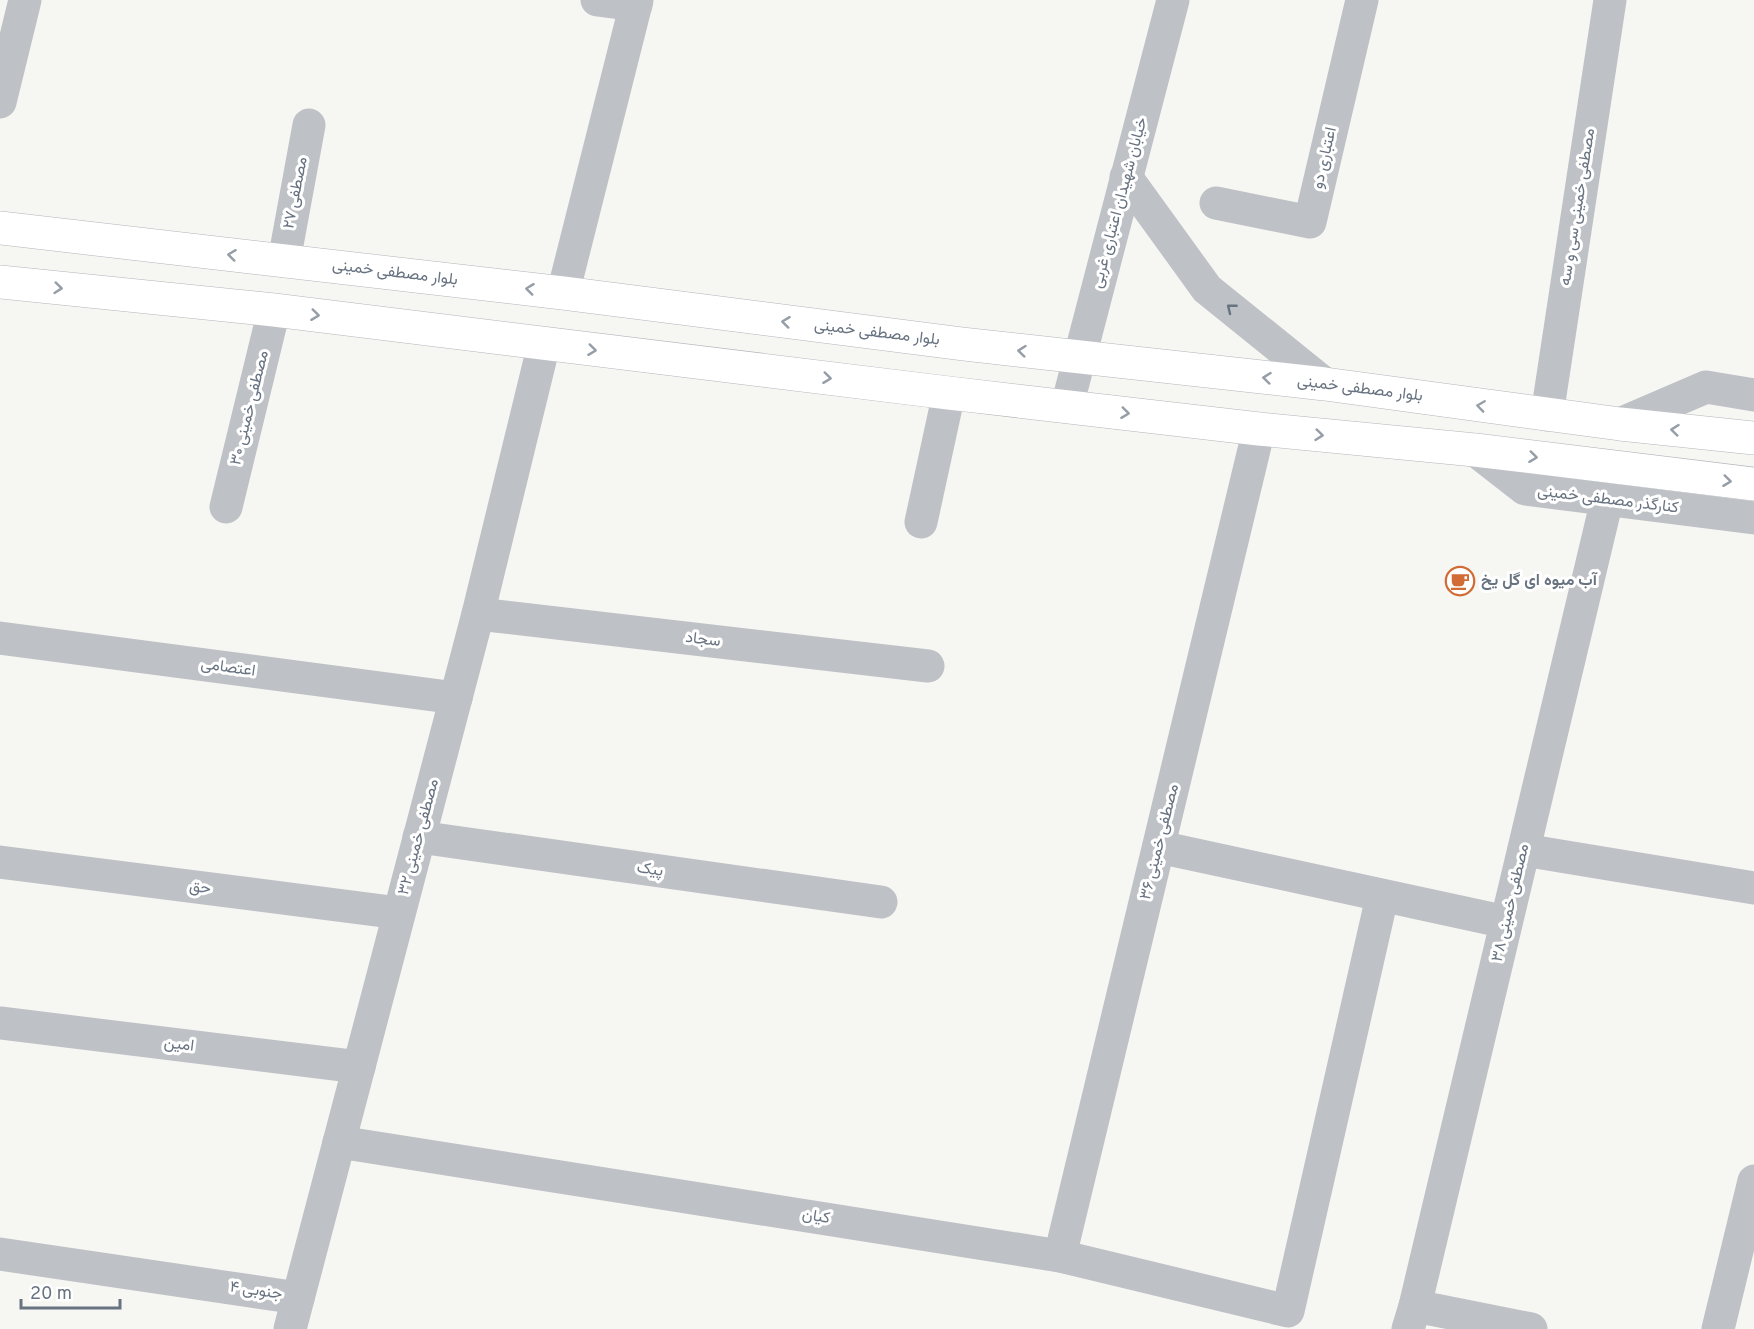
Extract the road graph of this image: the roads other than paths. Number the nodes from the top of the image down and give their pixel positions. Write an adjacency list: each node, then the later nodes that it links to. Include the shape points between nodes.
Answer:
1 (25, 0): 7 (street)
2 (597, 0): 6 (street)
3 (1173, 0): 9 (street, خیابان شهیدان اعتباری غربی)
4 (1362, 0): 10 (street, اعتباری دو, via 1310,222)
5 (1610, 0): 22 (street, مصطفی خمینی سی و سه)
6 (637, 2): 14 (street)
7 (0, 102)
8 (309, 125): 12 (street, مصطفی ۲۷)
9 (1126, 177): 17 (street, خیابان شهیدان اعتباری غربی); 18 (street, one-way to 9, via 1207,289)
10 (1216, 203)
11 (0, 228): 12 (main road, بلوار مصطفی خمینی, one-way to 11)
12 (284, 261): 14 (main road, بلوار مصطفی خمینی, one-way to 12)
13 (0, 282): 15 (main road, one-way to 15)
14 (563, 293): 17 (main road, بلوار مصطفی خمینی, one-way to 14)
15 (274, 310): 16 (main road, one-way to 16); 29 (street, مصطفی خمینی ۳۰)
16 (544, 344): 19 (main road, one-way to 19); 32 (street, مصطفی خمینی ۳۲)
17 (1080, 357): 18 (main road, بلوار مصطفی خمینی, one-way to 17); 21 (street, خیابان شهیدان اعتباری غربی)
18 (1325, 384): 22 (main road, بلوار مصطفی خمینی, one-way to 18)
19 (949, 393): 21 (main road); 31 (street)
20 (1754, 394): 23 (street, via 1706,387)
21 (1067, 406): 24 (main road, one-way to 24)
22 (1547, 415): 23 (main road, بلوار مصطفی خمینی)
23 (1620, 424): 25 (main road, بلوار مصطفی خمینی, one-way to 23)
24 (1259, 429): 26 (main road, one-way to 26); 37 (street, مصطفی خمینی ۳۶)
25 (1754, 438)
26 (1475, 450): 27 (main road, one-way to 27); 28 (street, کنارگذر مصطفی خمینی, via 1525,489)
27 (1754, 484)
28 (1607, 500): 30 (street, کنارگذر مصطفی خمینی); 38 (street, مصطفی خمینی ۳۸)
29 (226, 507)
30 (1754, 518)
31 (921, 522)
32 (478, 614): 34 (street, سجاد); 35 (street, مصطفی خمینی ۳۲)
33 (0, 638): 35 (street, اعتصامی)
34 (928, 666)
35 (456, 698): 36 (street, مصطفی خمینی ۳۲)
36 (419, 837): 42 (street, پیک); 43 (street, مصطفی خمینی ۳۲)
37 (1159, 847): 41 (street); 50 (street, مصطفی خمینی ۳۶)
38 (1524, 850): 40 (street); 44 (street, مصطفی خمینی ۳۸)
39 (0, 862): 43 (street, حق)
40 (1754, 888)
41 (1382, 897): 44 (street); 50 (street, کیان, via 1288,1311)
42 (881, 902)
43 (399, 913): 46 (street, مصطفی خمینی ۳۲)
44 (1506, 922): 52 (street, مصطفی خمینی ۳۸)
45 (0, 1023): 46 (street, امین)
46 (359, 1068): 47 (street, مصطفی خمینی ۳۲)
47 (339, 1142): 50 (street, کیان); 51 (street, مصطفی خمینی ۳۲)
48 (1754, 1181): 55 (street)
49 (0, 1254): 51 (street, ۴ جنوبی)
50 (1060, 1256)
51 (298, 1298): 53 (street, مصطفی خمینی ۳۲)
52 (1411, 1318): 54 (street)
53 (290, 1329)
54 (1531, 1329)
55 (1718, 1329)

